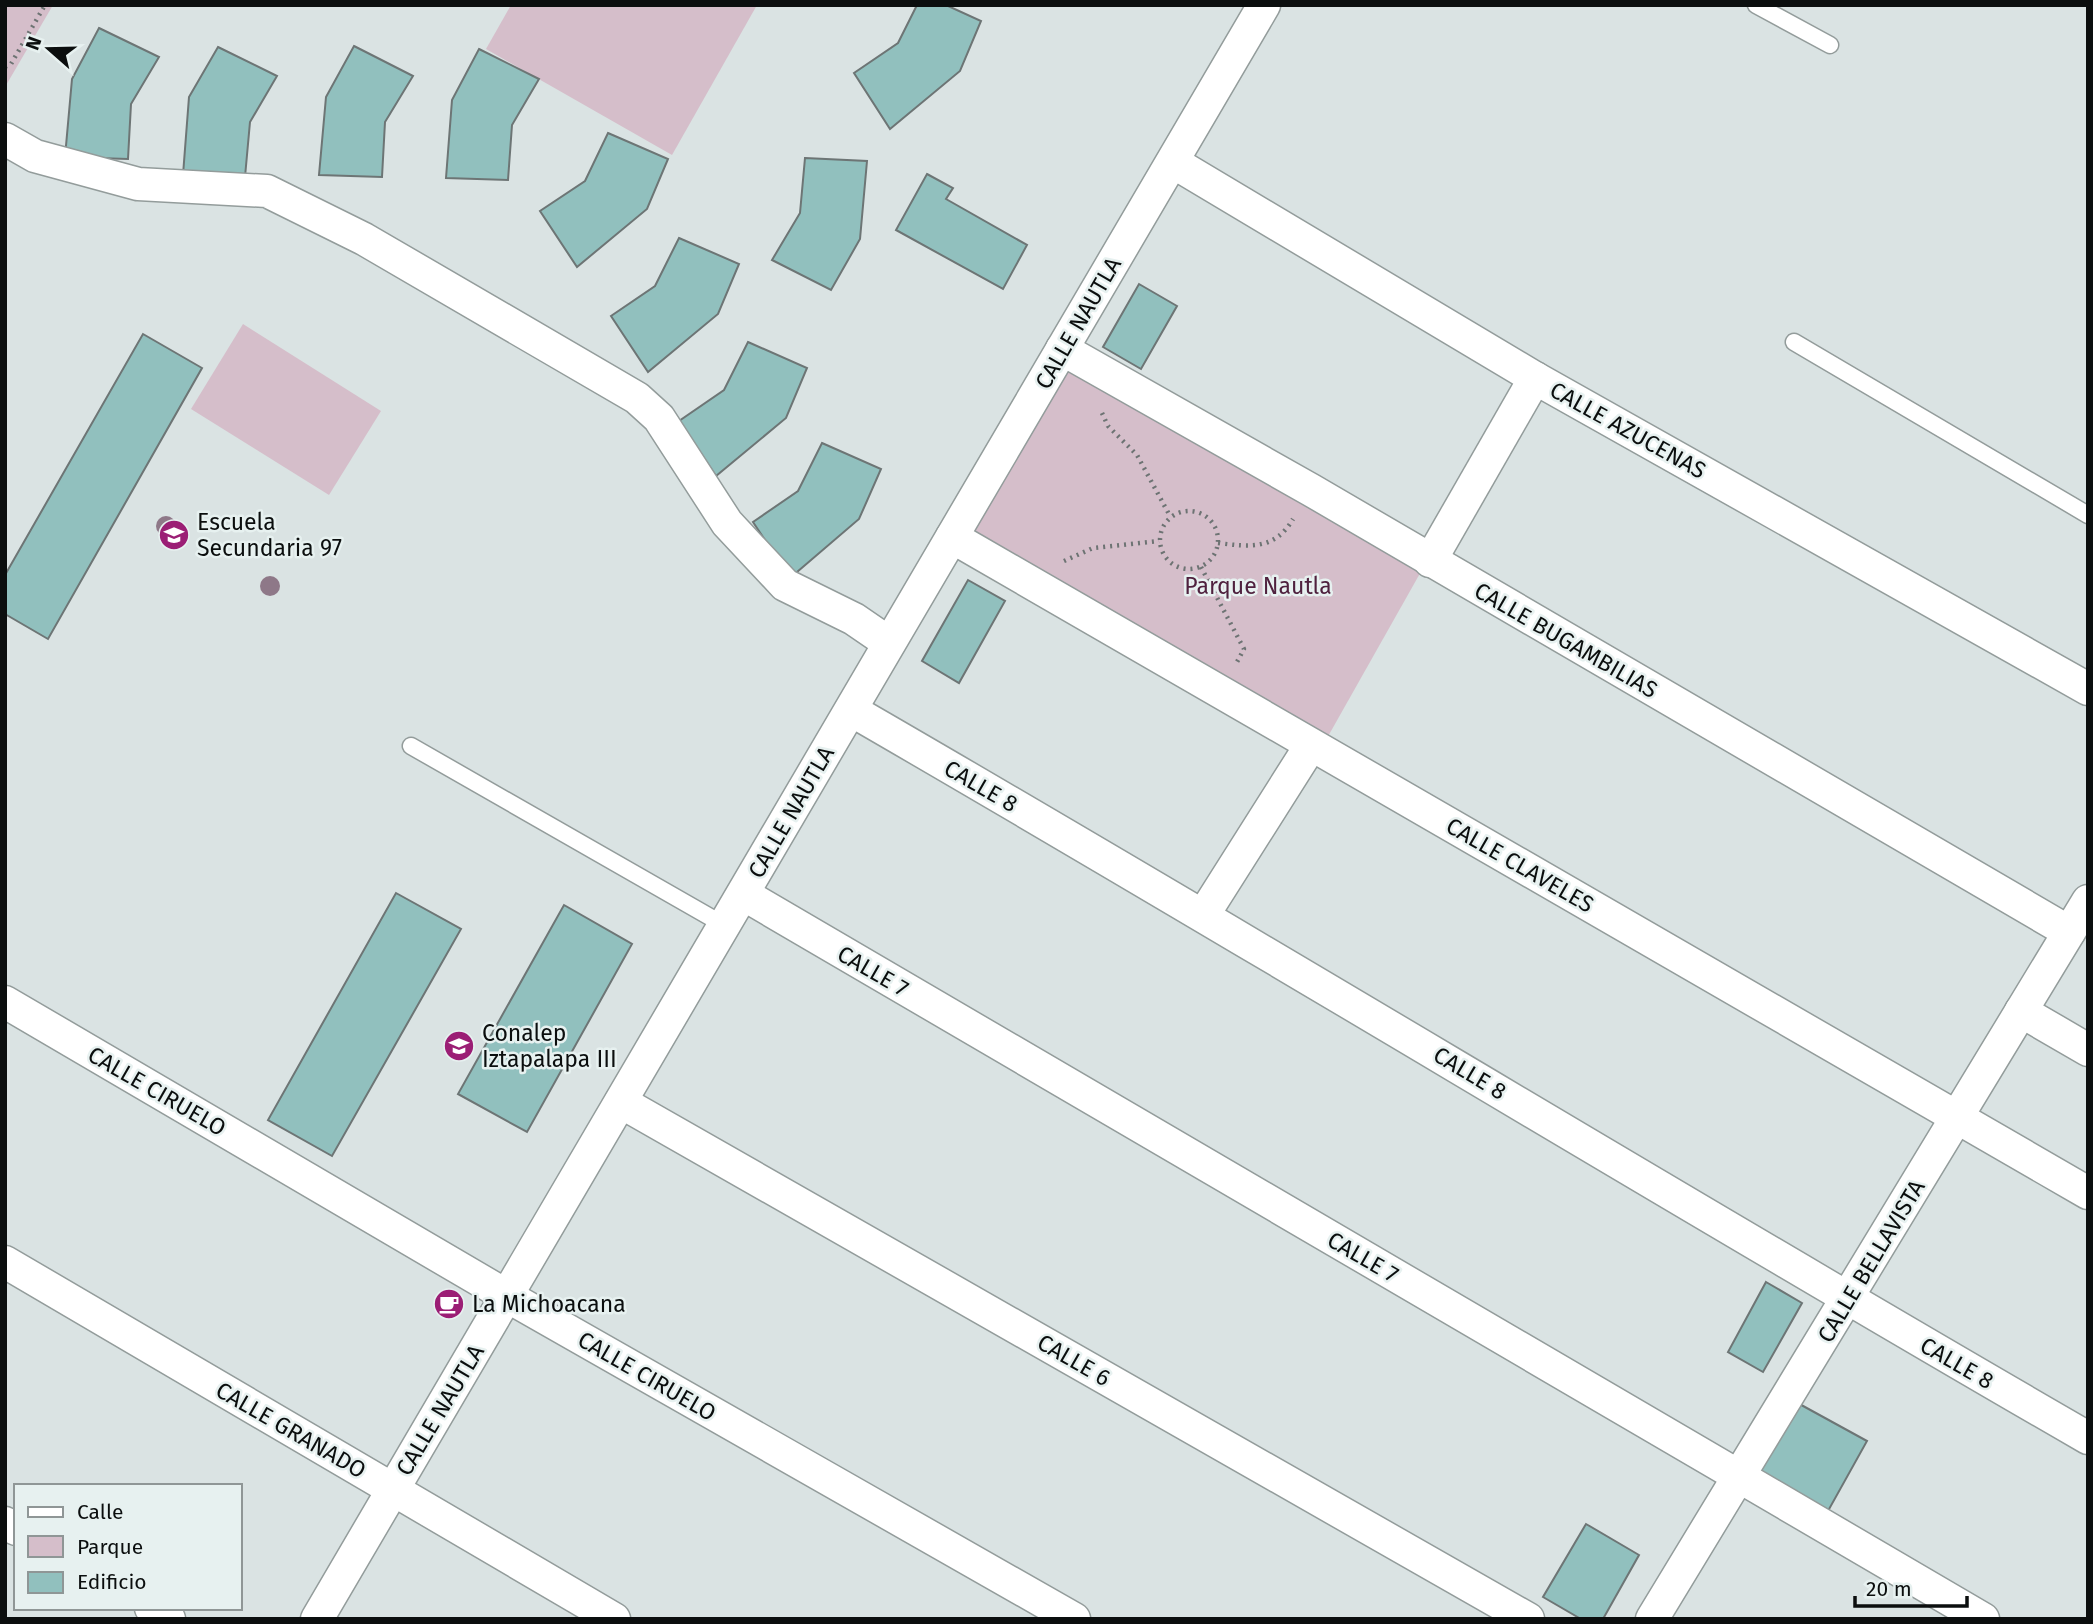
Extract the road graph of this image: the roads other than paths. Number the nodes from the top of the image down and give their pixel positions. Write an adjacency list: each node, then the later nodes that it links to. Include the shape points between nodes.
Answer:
1 (1264, 5): 5 (street, CALLE NAUTLA)
2 (1756, 5): 3 (lane)
3 (1830, 45)
4 (5, 139): 12 (street, via 35,156 138,184 267,191 410,265 637,398 659,418 727,523 785,585 854,619)
5 (1172, 162): 7 (street, CALLE NAUTLA); 8 (street, CALLE AZUCENAS)
6 (1794, 342): 9 (lane)
7 (1062, 349): 10 (street, CALLE NAUTLA); 11 (street, CALLE BUGAMBILIAS)
8 (1535, 378): 11 (street); 13 (street, CALLE AZUCENAS)
9 (2088, 515)
10 (952, 537): 12 (street, CALLE NAUTLA); 15 (street, CALLE CLAVELES)
11 (1430, 561): 21 (street, CALLE BUGAMBILIAS)
12 (890, 643): 14 (street, CALLE NAUTLA)
13 (2088, 689)
14 (850, 710): 17 (street, CALLE NAUTLA); 19 (street, CALLE 8)
15 (1311, 745): 19 (street); 26 (street, CALLE CLAVELES)
16 (411, 746): 20 (lane)
17 (743, 894): 20 (street, CALLE NAUTLA); 32 (street, CALLE 7)
18 (2088, 901): 21 (street, CALLE BELLAVISTA)
19 (1204, 914): 30 (street, CALLE 8)
20 (724, 925): 25 (street, CALLE NAUTLA)
21 (2069, 932): 23 (street, CALLE BELLAVISTA)
22 (5, 1002): 29 (street, CALLE CIRUELO)
23 (2021, 1011): 24 (street); 26 (street, CALLE BELLAVISTA)
24 (2088, 1050)
25 (621, 1102): 29 (street, CALLE NAUTLA); 37 (street, CALLE 6)
26 (1957, 1117): 27 (street, CALLE CLAVELES); 30 (street, CALLE BELLAVISTA)
27 (2088, 1193)
28 (5, 1262): 33 (street, CALLE GRANADO)
29 (507, 1296): 33 (street, CALLE NAUTLA); 36 (street, CALLE CIRUELO)
30 (1848, 1300): 31 (street, CALLE 8); 32 (street, CALLE BELLAVISTA)
31 (2088, 1438)
32 (1739, 1477): 38 (street, CALLE BELLAVISTA); 39 (street, CALLE 7)
33 (393, 1490): 34 (street, CALLE NAUTLA); 35 (street, CALLE GRANADO)
34 (317, 1619)
35 (614, 1619)
36 (1074, 1619)
37 (1528, 1619)
38 (1652, 1619)
39 (1983, 1619)

